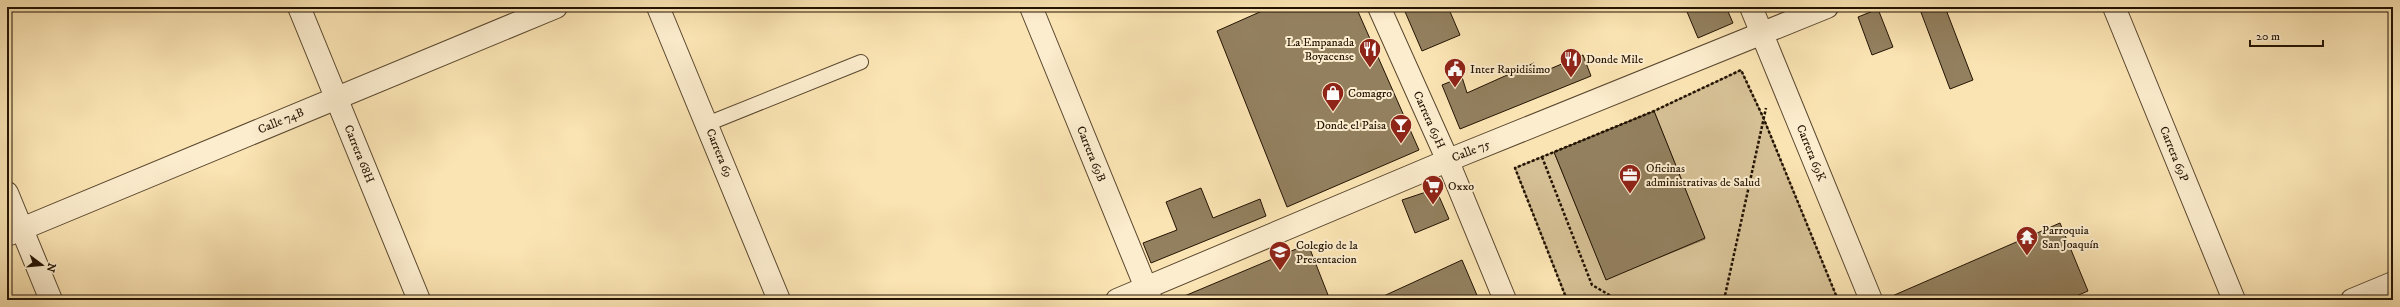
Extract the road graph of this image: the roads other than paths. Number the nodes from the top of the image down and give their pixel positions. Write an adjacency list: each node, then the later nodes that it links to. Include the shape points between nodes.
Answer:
1 (299, 7): 11 (street, Carrera 68H)
2 (556, 7): 11 (street, Calle 74B)
3 (658, 7): 12 (street, Carrera 69)
4 (1031, 7): 17 (street, Carrera 69B)
5 (1379, 7): 13 (street, Carrera 69H)
6 (1751, 7): 9 (street, Carrera 69K)
7 (1827, 7): 9 (street, Calle 75)
8 (2114, 7): 24 (street, Carrera 69P)
9 (1762, 34): 13 (street, Calle 75); 23 (street, Carrera 69K)
10 (861, 62): 12 (lane)
11 (336, 98): 15 (street, Calle 74B); 19 (street, Carrera 68H)
12 (706, 124): 20 (street, Carrera 69)
13 (1447, 161): 17 (street, Calle 75); 22 (street, Carrera 69H)
14 (7, 193): 15 (street)
15 (15, 232): 18 (street)
16 (2393, 283): 25 (street)
17 (1148, 294): 21 (street, Calle 75)
18 (51, 300)
19 (419, 300)
20 (779, 300)
21 (1117, 300)
22 (1505, 300)
23 (1871, 300)
24 (2234, 300)
25 (2352, 300)

